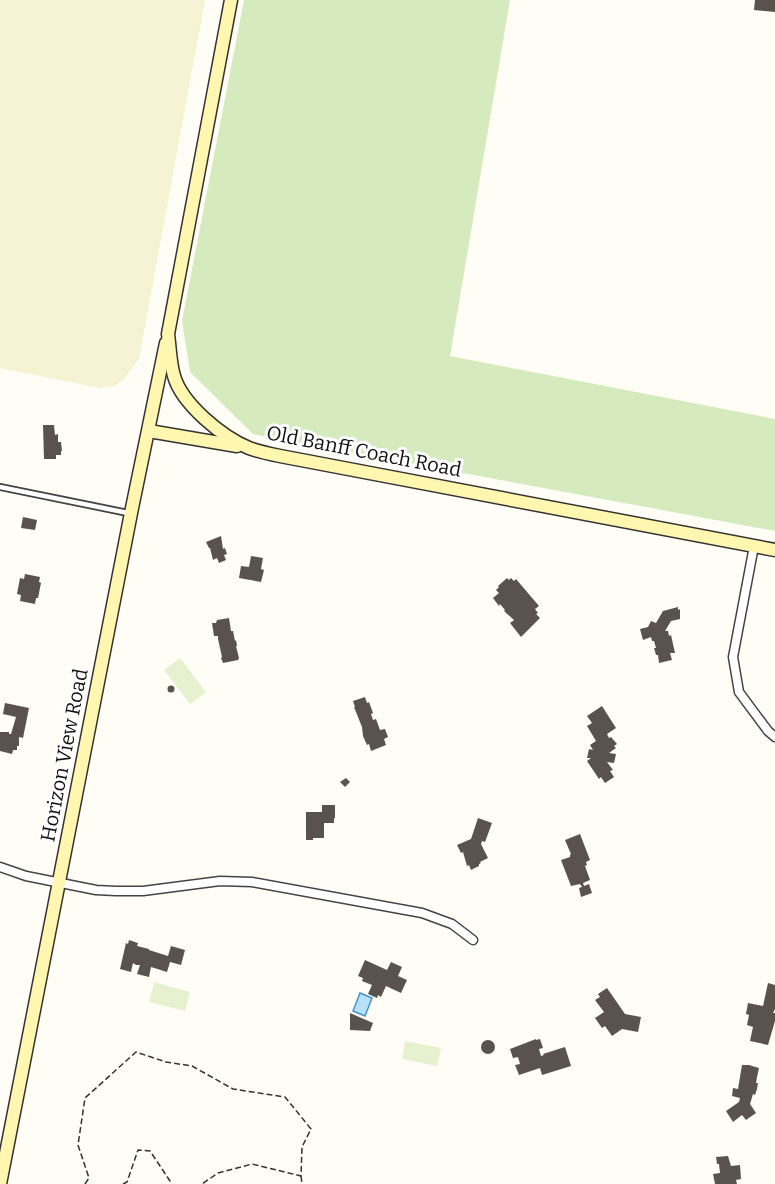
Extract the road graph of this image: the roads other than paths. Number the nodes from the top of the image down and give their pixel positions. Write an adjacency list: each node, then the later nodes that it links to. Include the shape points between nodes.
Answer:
1 (231, 0): 2 (main road, Old Banff Coach Road)
2 (168, 334): 3 (main road, Horizon View Road); 4 (main road, Old Banff Coach Road, via 174,377 183,394 223,434)
3 (149, 431): 4 (main road); 6 (main road, Horizon View Road)
4 (250, 448): 7 (main road, Old Banff Coach Road)
5 (0, 487): 6 (lane)
6 (131, 513): 11 (main road, Horizon View Road)
7 (754, 546): 8 (main road, Old Banff Coach Road); 9 (street, via 734,657 739,692)
8 (775, 550)
9 (775, 737)
10 (0, 867): 11 (street)
11 (60, 883): 12 (street, via 96,890 143,891 220,881 252,882 422,913 452,924); 13 (main road, Horizon View Road)
12 (473, 940)
13 (5, 1134): 14 (main road, Horizon View Road)
14 (0, 1184)

